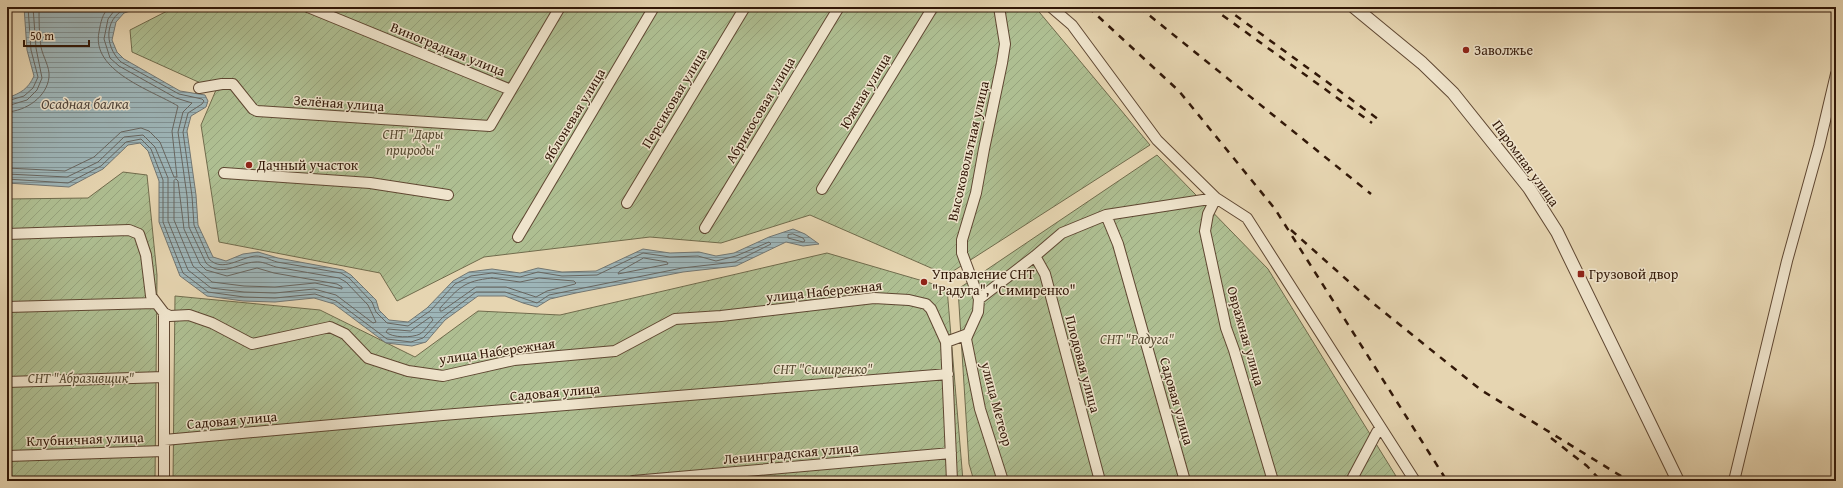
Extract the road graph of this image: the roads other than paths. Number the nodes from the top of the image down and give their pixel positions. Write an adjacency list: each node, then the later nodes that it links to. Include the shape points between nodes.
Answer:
1 (308, 7): 12 (street, Виноградная улица)
2 (560, 7): 12 (street)
3 (654, 7): 21 (street, Яблоневая улица)
4 (745, 7): 17 (street, Персиковая улица)
5 (839, 7): 19 (street, Абрикосовая улица)
6 (933, 7): 14 (street, Южная улица)
7 (999, 7): 23 (street, Высоковольтная улица, via 1005,44 1002,63 976,193 962,240 962,253)
8 (1051, 7): 16 (street, via 1072,25 1157,140)
9 (1354, 7): 46 (street, Паромная улица, via 1422,63 1452,93 1529,188 1557,232)
10 (1836, 74): 47 (street, via 1787,260)
11 (199, 88): 12 (street, Зелёная улица, via 233,84 257,112 490,126)
12 (511, 90)
13 (224, 173): 15 (street, via 370,183)
14 (822, 189)
15 (448, 195)
16 (1216, 198): 18 (street); 32 (street, via 1247,218); 43 (street, Овражная улица, via 1208,214 1204,231 1226,328)
17 (627, 203)
18 (1106, 215): 22 (street, via 1062,234); 42 (street, Садовая улица, via 1118,244)
19 (705, 228)
20 (7, 234): 24 (street, via 130,230 139,234 146,255 151,296)
21 (518, 237)
22 (1036, 256): 23 (street); 41 (street, Плодовая улица, via 1045,274)
23 (979, 299): 27 (street, via 978,312)
24 (156, 303): 25 (street); 26 (street)
25 (7, 306)
26 (164, 313): 28 (street, улица Набережная, via 170,316 189,315 212,323 252,344 330,327 345,334 368,358 408,371 443,376 514,360 615,351 675,319 874,298 909,300 926,304 931,309); 30 (street)
27 (968, 334): 28 (street); 40 (street, улица Метеор, via 966,339 980,409)
28 (946, 342): 29 (street)
29 (948, 374): 33 (street, Садовая улица); 35 (street)
30 (164, 377): 31 (street); 33 (street)
31 (7, 382)
32 (1381, 428): 44 (street, via 1353,477); 45 (street)
33 (164, 440): 34 (street)
34 (164, 451): 36 (street, Клубничная улица); 37 (street)
35 (951, 453): 38 (street, Ленинградская улица); 39 (street)
36 (7, 456)
37 (164, 481)
38 (633, 481)
39 (952, 481)
40 (1003, 481)
41 (1100, 481)
42 (1186, 481)
43 (1273, 481)
44 (1354, 481)
45 (1414, 481)
46 (1678, 481)
47 (1734, 481)

